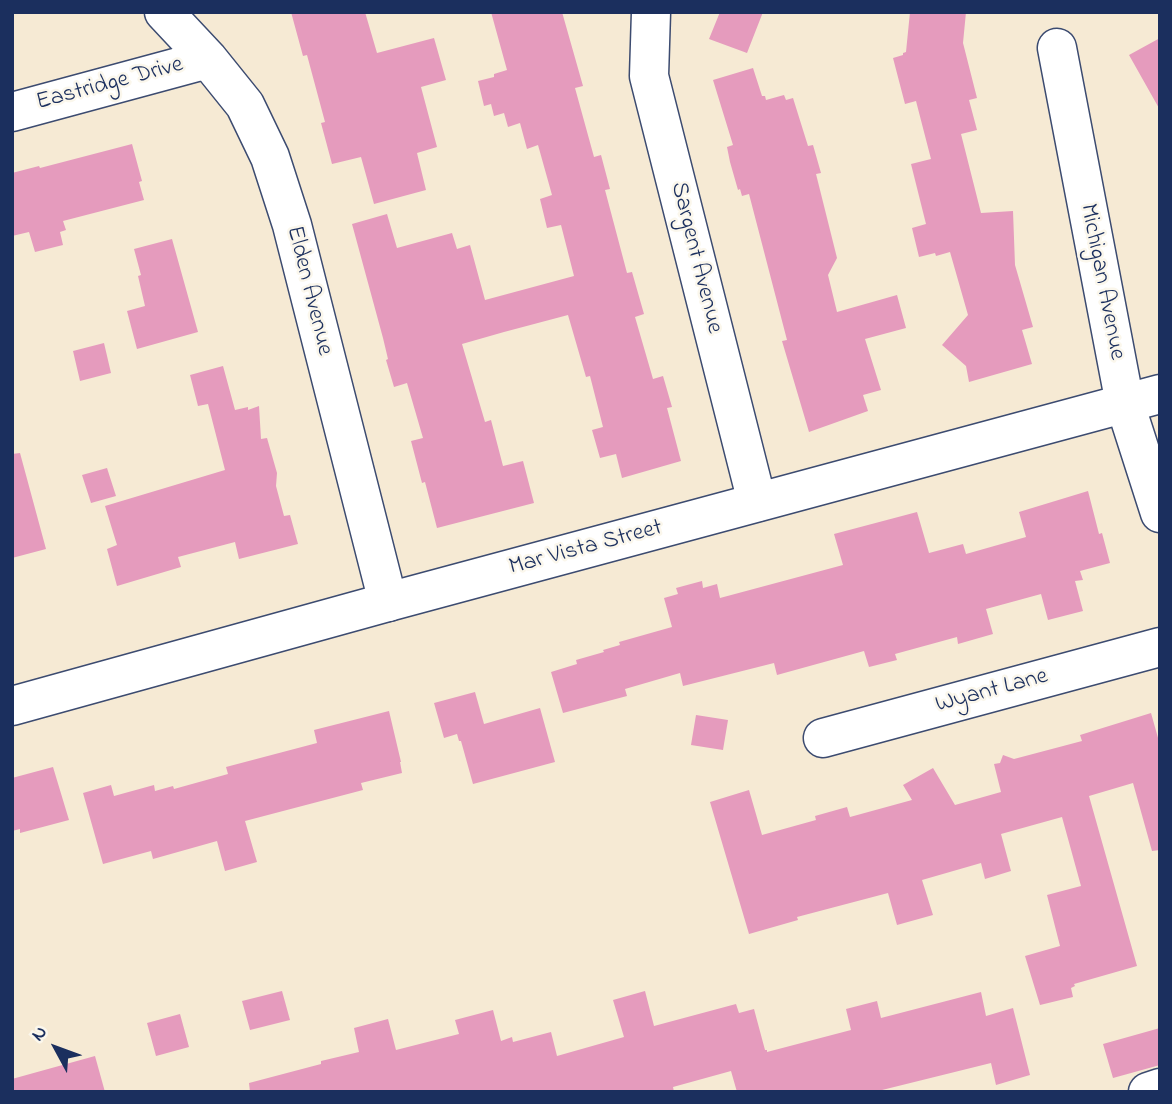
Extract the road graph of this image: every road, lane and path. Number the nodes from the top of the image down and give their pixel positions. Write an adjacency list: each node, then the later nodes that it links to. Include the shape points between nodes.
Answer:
1 (164, 12): 4 (street, Elden Avenue)
2 (651, 12): 7 (street, Sargent Avenue, via 649,76)
3 (1057, 48): 6 (street, Michigan Avenue)
4 (208, 59): 5 (street, Eastridge Drive); 9 (street, Elden Avenue, via 245,105 270,157 292,225)
5 (12, 112)
6 (1142, 399): 7 (street, Mar Vista Street); 8 (street, Michigan Avenue)
7 (757, 502): 9 (street, Mar Vista Street)
8 (1160, 513)
9 (388, 602): 11 (street, Mar Vista Street)
10 (1160, 647): 12 (street, Wyant Lane)
11 (12, 706)
12 (823, 738)
13 (1160, 1088): 14 (street)
14 (1148, 1092)

